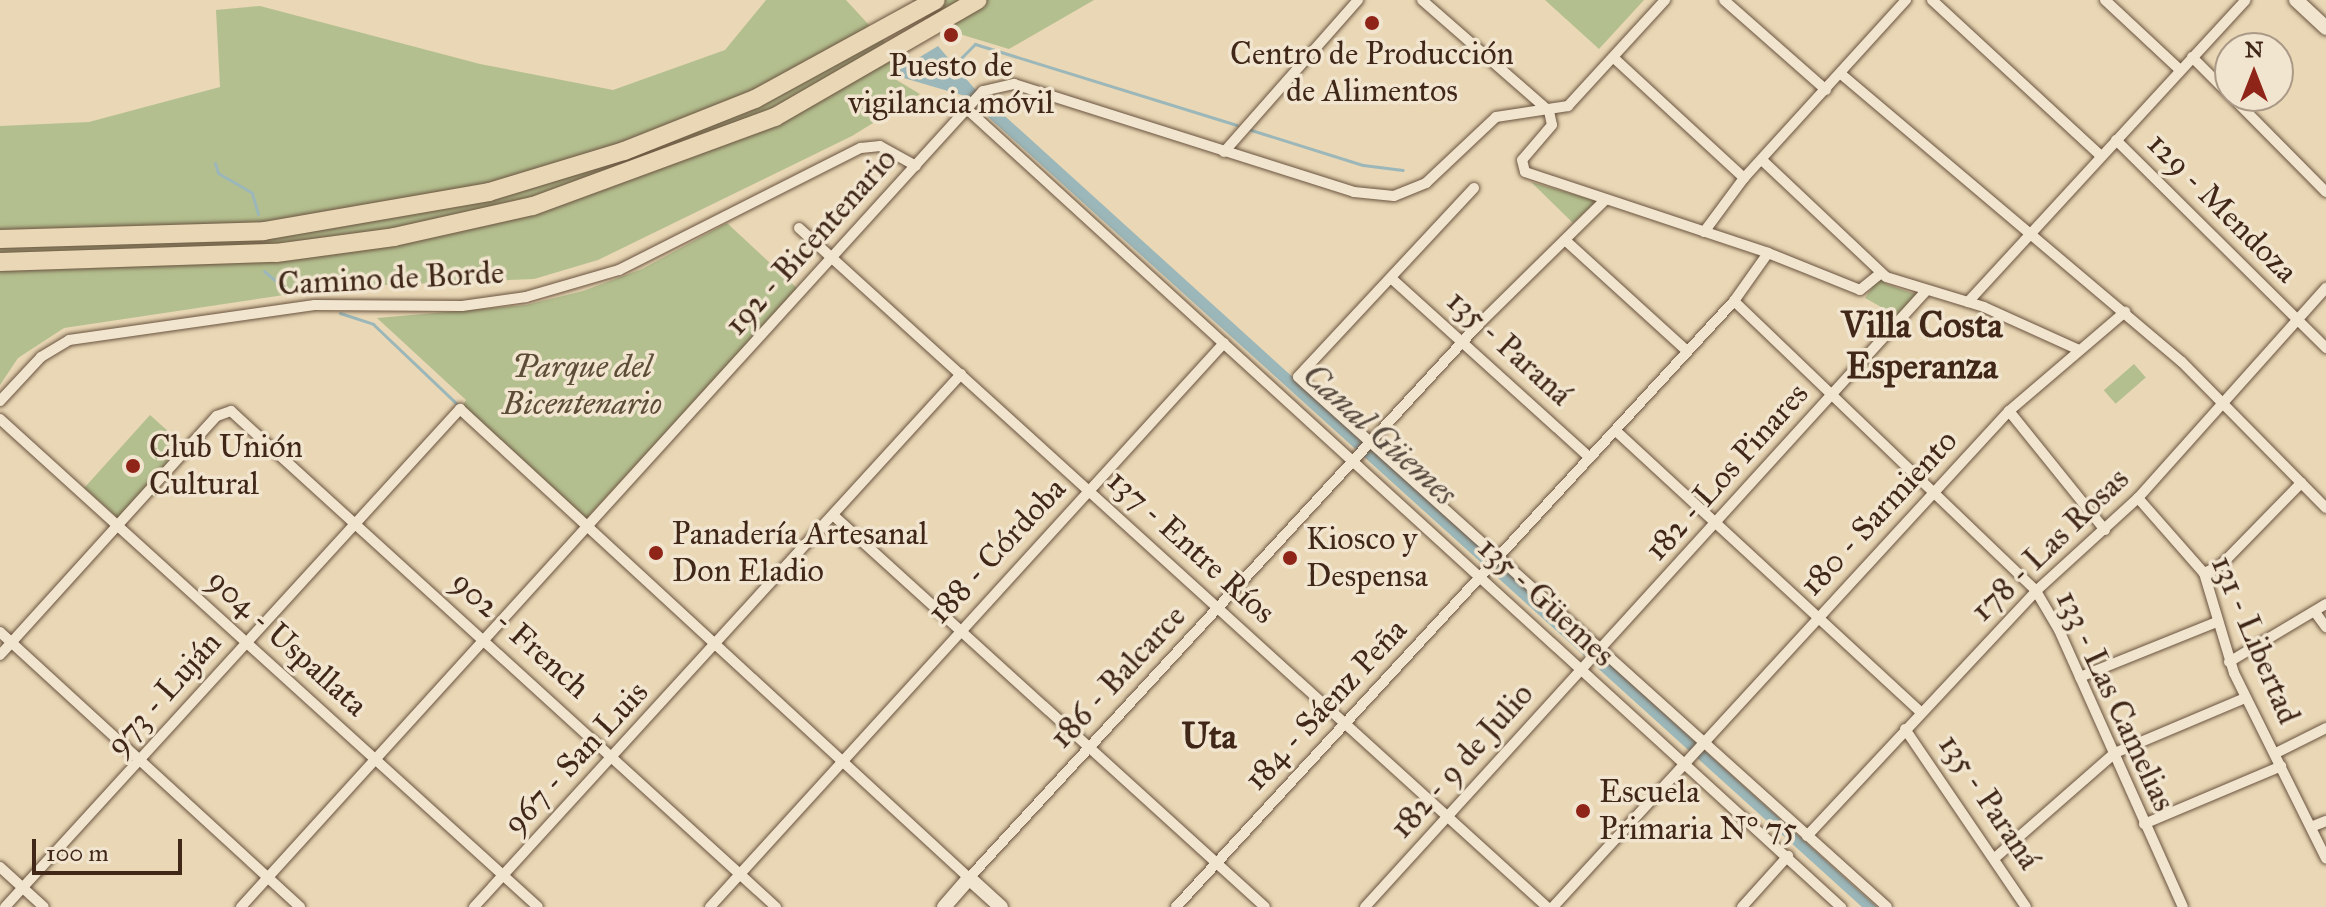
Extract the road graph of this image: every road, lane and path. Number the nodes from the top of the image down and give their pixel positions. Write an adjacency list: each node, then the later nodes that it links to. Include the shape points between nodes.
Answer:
1 (936, 0): 34 (highway, via 716,115 489,192 264,231)
2 (978, 0): 38 (highway, via 825,92 729,137 582,191 485,218 276,253)
3 (1358, 0): 23 (street)
4 (1422, 0): 20 (street)
5 (1665, 0): 14 (street)
6 (1724, 0): 18 (street)
7 (1932, 0): 24 (street, 129 - Mendoza)
8 (2105, 0): 15 (street)
9 (2246, 0): 13 (street)
10 (2296, 0): 12 (street)
11 (1903, 1): 16 (street)
12 (2326, 28)
13 (2192, 57): 15 (street); 17 (street)
14 (1614, 58): 20 (street, via 1568,106); 27 (street)
15 (2180, 70): 22 (street)
16 (1841, 74): 18 (street); 33 (street, via 1960,181)
17 (2214, 80)
18 (1826, 90): 25 (street)
19 (968, 108): 23 (street, 192 - Bicentenario, via 983,91 1014,84); 26 (street, 192 - Bicentenario); 48 (street, 135 - Güemes)
20 (1549, 111): 23 (street, 192 - Bicentenario, via 1510,113 1485,123 1426,183 1394,196 1354,192); 30 (street, via 1552,125 1525,156 1525,172)
21 (2246, 112): 29 (street)
22 (2116, 140): 24 (street); 46 (street, 129 - Mendoza)
23 (1224, 152)
24 (2101, 156): 33 (street)
25 (1762, 160): 27 (street); 39 (street)
26 (916, 166): 37 (street, 192 - Bicentenario); 54 (street, Camino de Borde, via 880,146 861,148 619,270 526,297 462,306 299,306 69,340 41,357)
27 (1744, 178): 32 (street)
28 (1474, 188): 40 (street)
29 (2326, 192)
30 (1605, 200): 32 (street); 35 (street, 186 - Balcarce)
31 (799, 228): 37 (street, 137 - Entre Ríos)
32 (1704, 232): 36 (street)
33 (2032, 233): 44 (street); 45 (street)
34 (0, 239)
35 (1565, 240): 47 (street, 186 - Balcarce); 51 (street)
36 (1768, 253): 39 (street, via 1864,291); 43 (street, 184 - Sáenz Peña)
37 (834, 257): 52 (street, 137 - Entre Ríos); 71 (street, 192 - Bicentenario)
38 (0, 262)
39 (1881, 273): 42 (street)
40 (1391, 278): 47 (street, 135 - Paraná); 59 (street, via 1298,377)
41 (2326, 288): 46 (street, 178 - Las Rosas)
42 (1926, 291): 44 (street); 53 (street, 182 - Los Pinares)
43 (1734, 301): 51 (street, 184 - Sáenz Peña); 53 (street, 133 - Las Camelias)
44 (1968, 302): 50 (street)
45 (2125, 312): 50 (street, 180 - Sarmiento); 55 (street)
46 (2298, 319): 49 (street, 129 - Mendoza); 55 (street, 178 - Las Rosas)
47 (1463, 341): 59 (street, 186 - Balcarce); 61 (street, 135 - Paraná)
48 (1224, 343): 60 (street, 135 - Güemes); 63 (street, 188 - Córdoba)
49 (2326, 348)
50 (2077, 349): 56 (street, 180 - Sarmiento)
51 (1687, 351): 58 (street, 184 - Sáenz Peña)
52 (961, 374): 63 (street, 137 - Entre Ríos); 67 (street, 967 - San Luis)
53 (1832, 395): 64 (street, 133 - Las Camelias); 69 (street, 182 - Los Pinares)
54 (0, 401)
55 (2223, 402): 62 (street); 65 (street, 178 - Las Rosas)
56 (2009, 411): 64 (street, 180 - Sarmiento); 72 (street)
57 (0, 419): 70 (street, 904 - Uspallata)
58 (1616, 431): 61 (street, 184 - Sáenz Peña); 69 (street, 135 - Paraná)
59 (1368, 443): 60 (street, 186 - Balcarce); 73 (street)
60 (1355, 458): 74 (street, 135 - Güemes); 78 (street, 186 - Balcarce)
61 (1590, 458): 73 (street, 184 - Sáenz Peña)
62 (2301, 483): 66 (street); 75 (street, via 2221,565)
63 (1090, 490): 78 (street, 137 - Entre Ríos); 83 (street, 188 - Córdoba)
64 (1936, 490): 76 (street, 133 - Las Camelias); 80 (street, 180 - Sarmiento)
65 (2138, 498): 72 (street, 178 - Las Rosas); 75 (street, 131 - Libertad)
66 (2326, 508)
67 (833, 515): 83 (street); 88 (street, 967 - San Luis)
68 (357, 522): 70 (street, 902 - French, via 237,413 224,412); 71 (street, 973 - Luján, via 460,409); 85 (street, 902 - French); 86 (street, 973 - Luján)
69 (1717, 523): 80 (street, 135 - Paraná); 89 (street, 182 - Los Pinares)
70 (119, 526): 86 (street, 904 - Uspallata); 87 (street)
71 (586, 528): 85 (street, 192 - Bicentenario); 88 (street)
72 (2105, 530): 76 (street, 178 - Las Rosas)
73 (1496, 558): 74 (street, 184 - Sáenz Peña); 89 (street)
74 (1483, 573): 92 (street, 135 - Güemes); 96 (street, 184 - Sáenz Peña)
75 (2204, 573): 81 (street, 131 - Libertad)
76 (2036, 591): 93 (street, 133 - Las Camelias); 95 (street, 178 - Las Rosas)
77 (2326, 604): 79 (street)
78 (1218, 606): 96 (street, 137 - Entre Ríos); 100 (street, 186 - Balcarce)
79 (2315, 612): 82 (street); 91 (street)
80 (1820, 616): 95 (street, 135 - Paraná); 99 (street, 180 - Sarmiento)
81 (2217, 622): 91 (street, 131 - Libertad); 93 (street)
82 (2326, 627)
83 (961, 628): 100 (street); 106 (street, 188 - Córdoba)
84 (0, 632): 87 (street)
85 (485, 638): 103 (street, 902 - French); 104 (street, 192 - Bicentenario)
86 (247, 641): 104 (street, 904 - Uspallata); 105 (street, 973 - Luján)
87 (11, 643): 90 (street); 105 (street)
88 (715, 644): 103 (street, 967 - San Luis); 106 (street)
89 (1599, 650): 92 (street, 182 - 9 de Julio); 99 (street)
90 (0, 655)
91 (2229, 662): 94 (street, 131 - Libertad)
92 (1582, 667): 107 (street, 135 - Güemes); 109 (street, 182 - 9 de Julio)
93 (2080, 677): 101 (street, 133 - Las Camelias)
94 (2245, 698): 101 (street); 102 (street, 131 - Libertad)
95 (1921, 712): 98 (street, 178 - Las Rosas)
96 (1346, 722): 109 (street, 137 - Entre Ríos); 117 (street, 184 - Sáenz Peña)
97 (2326, 728): 102 (street)
98 (1905, 729): 113 (street, 178 - Las Rosas); 115 (street, 135 - Paraná)
99 (1702, 742): 107 (street, 180 - Sarmiento); 113 (street)
100 (1089, 747): 117 (street); 122 (street, 186 - Balcarce)
101 (2115, 753): 111 (street, 133 - Las Camelias); 115 (street)
102 (2276, 753): 108 (street, 131 - Libertad)
103 (614, 756): 119 (street, 902 - French); 120 (street, 967 - San Luis)
104 (375, 759): 120 (street, 904 - Uspallata); 121 (street, 192 - Bicentenario)
105 (139, 760): 121 (street); 123 (street, 973 - Luján)
106 (843, 760): 119 (street, 188 - Córdoba); 122 (street)
107 (1687, 761): 114 (street, 135 - Güemes); 138 (street, 180 - Sarmiento)
108 (2281, 766): 111 (street); 112 (street, 131 - Libertad)
109 (1447, 817): 136 (street, 182 - 9 de Julio); 137 (street, 137 - Entre Ríos)
110 (2326, 821): 112 (street)
111 (2144, 824): 143 (street, 133 - Las Camelias)
112 (2311, 827): 116 (street, 131 - Libertad)
113 (1807, 836): 141 (street)
114 (1788, 856): 139 (street); 140 (street, 135 - Güemes)
115 (1996, 857): 142 (street, 135 - Paraná)
116 (2326, 858)
117 (1216, 862): 134 (street, 184 - Sáenz Peña); 135 (street)
118 (0, 867): 123 (street)
119 (739, 874): 130 (street, 188 - Córdoba); 131 (street, 902 - French)
120 (503, 875): 128 (street, 967 - San Luis); 129 (street, 904 - Uspallata)
121 (267, 877): 126 (street, 192 - Bicentenario); 127 (street)
122 (969, 878): 132 (street); 133 (street)
123 (23, 888): 124 (street, 973 - Luján); 125 (street)
124 (5, 907)
125 (44, 907)
126 (241, 907)
127 (300, 907)
128 (474, 907)
129 (538, 907)
130 (710, 907)
131 (776, 907)
132 (944, 907)
133 (1001, 907)
134 (1176, 907)
135 (1265, 907)
136 (1365, 907)
137 (1547, 907)
138 (1553, 907)
139 (1742, 907)
140 (1841, 907)
141 (1887, 907)
142 (2026, 907)
143 (2183, 907)

